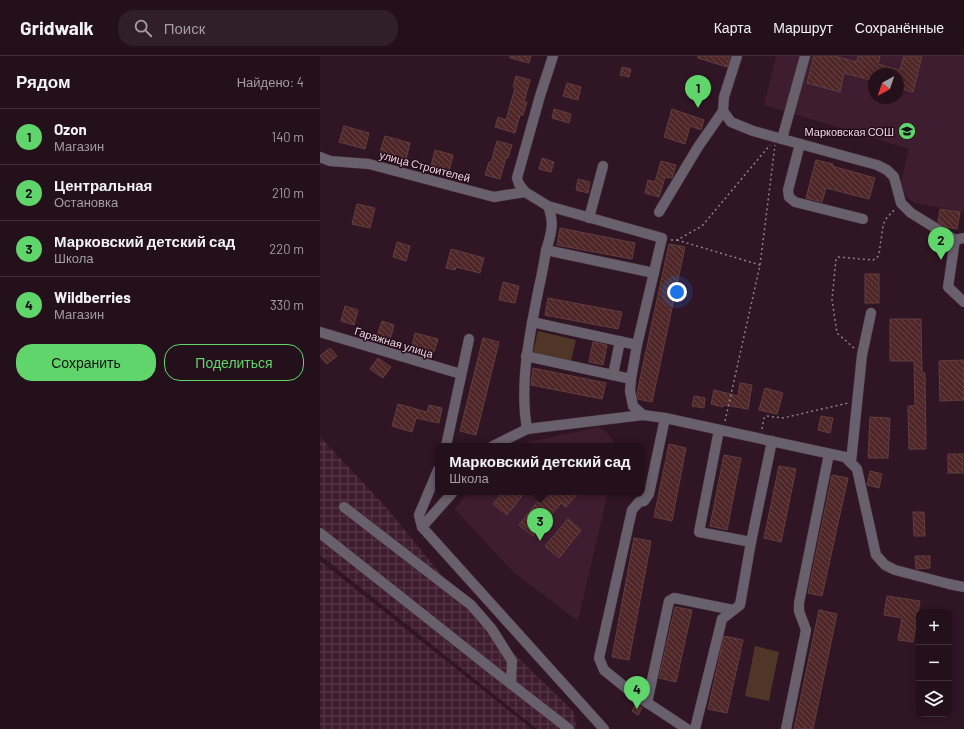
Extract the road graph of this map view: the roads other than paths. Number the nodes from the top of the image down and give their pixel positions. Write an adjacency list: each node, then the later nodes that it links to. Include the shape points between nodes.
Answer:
1 (553, 56): 9 (street, via 517,178)
2 (737, 56): 4 (street, via 724,97)
3 (806, 56): 5 (street)
4 (723, 111): 5 (street, via 731,122); 11 (street)
5 (779, 138): 6 (street)
6 (800, 144): 13 (street, via 788,190 789,197 795,202); 14 (street, via 877,165 886,170 894,177 901,203 911,213)
7 (320, 157): 9 (street, улица Строителей, via 330,161 369,164 494,197)
8 (603, 166): 12 (street)
9 (525, 192): 10 (street)
10 (548, 206): 12 (street); 15 (street, via 553,229)
11 (659, 212)
12 (589, 218): 16 (street, via 662,238)
13 (863, 219)
14 (959, 239): 17 (street, via 948,287)
15 (546, 250): 16 (street); 19 (street)
16 (654, 273): 23 (street)
17 (964, 302)
18 (871, 313): 36 (street, via 862,356)
19 (532, 322): 22 (street); 24 (street)
20 (320, 332): 25 (street, Гаражная улица)
21 (469, 338): 25 (street)
22 (620, 341): 23 (street); 26 (street)
23 (637, 345): 27 (street)
24 (526, 356): 26 (street); 30 (street, via 524,413)
25 (461, 374): 33 (street)
26 (613, 375): 27 (street)
27 (631, 379): 28 (street, via 633,406)
28 (643, 415): 29 (street); 30 (street)
29 (665, 418): 31 (street); 46 (street, via 649,494 632,510 599,658 604,670)
30 (527, 429): 34 (street)
31 (721, 430): 32 (street); 42 (street, via 699,532)
32 (772, 441): 35 (street); 42 (street)
33 (447, 443)
34 (499, 443)
35 (829, 454): 36 (street, via 837,454); 51 (street, via 799,603 799,611 806,630)
36 (851, 462): 43 (street, via 857,469 876,555 885,565 895,570)
37 (435, 477): 40 (street, via 419,515)
38 (450, 495): 40 (street)
39 (344, 508): 45 (street, via 471,605 491,628 512,660)
40 (422, 526): 47 (street)
41 (320, 533): 45 (street)
42 (751, 542): 44 (street, via 740,605)
43 (964, 587)
44 (733, 610): 46 (street, via 674,598 669,602); 50 (street, via 722,619)
45 (511, 684): 49 (street)
46 (647, 703): 48 (street)
47 (599, 727)
48 (682, 728)
49 (569, 729)
50 (695, 729)
51 (786, 729)

